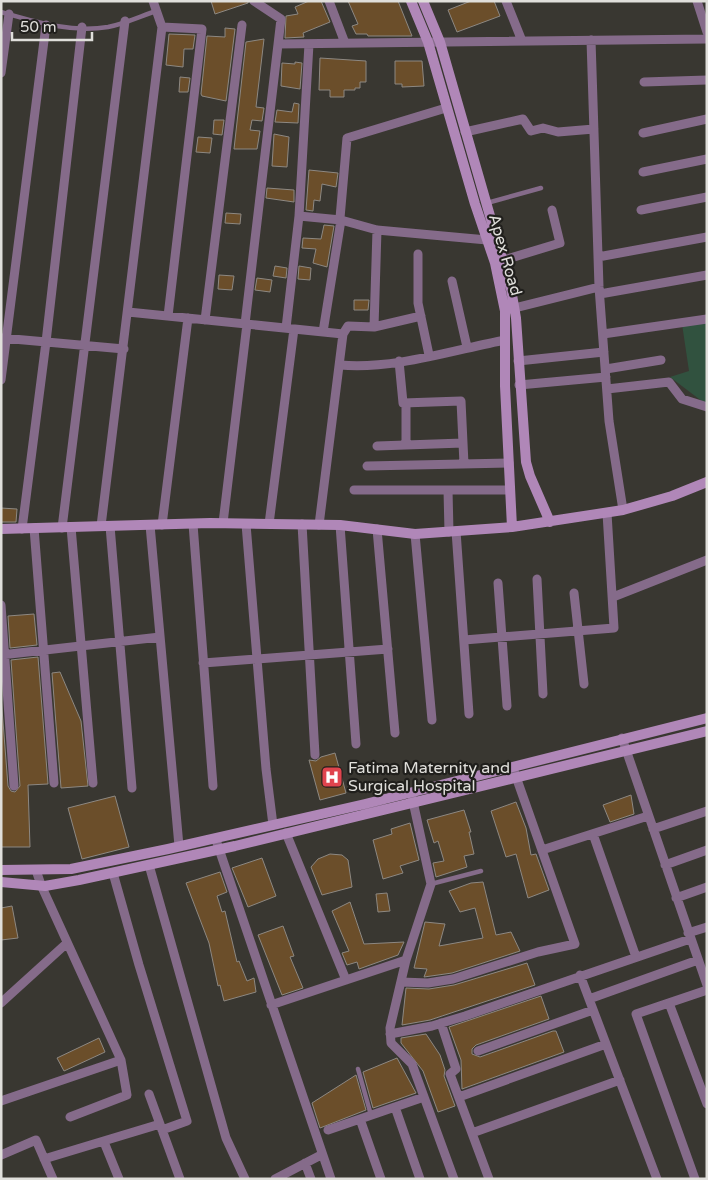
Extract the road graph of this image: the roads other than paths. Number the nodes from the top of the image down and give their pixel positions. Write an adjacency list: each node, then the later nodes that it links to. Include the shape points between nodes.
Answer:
1 (153, 1): 8 (street)
2 (254, 1): 22 (street, via 281,19)
3 (329, 1): 21 (street)
4 (411, 1): 19 (street, Apex Road)
5 (423, 1): 20 (street, Apex Road)
6 (506, 1): 18 (street)
7 (697, 1): 15 (street)
8 (156, 11): 10 (lane); 13 (street)
9 (5, 13): 11 (lane); 24 (street)
10 (125, 21): 14 (lane, via 108,27); 66 (street)
11 (46, 25): 14 (lane); 63 (street)
12 (242, 25): 56 (street)
13 (162, 26): 51 (street); 52 (street, via 202,29)
14 (82, 27): 65 (street)
15 (707, 32)
16 (707, 39): 17 (street)
17 (592, 40): 18 (street); 29 (street)
18 (522, 41): 20 (street)
19 (428, 42): 20 (street); 21 (street); 27 (street, Apex Road)
20 (440, 42): 30 (street, Apex Road)
21 (345, 43): 23 (street)
22 (278, 44): 23 (street); 57 (street)
23 (309, 44): 39 (street)
24 (1, 73)
25 (707, 80): 26 (street)
26 (644, 82)
27 (446, 108): 40 (street, via 347,138); 43 (street, Apex Road)
28 (707, 119): 31 (street)
29 (594, 129): 30 (street, via 558,132 543,128 531,131 523,119); 45 (street)
30 (465, 132): 36 (street, Apex Road)
31 (643, 132)
32 (707, 159): 33 (street)
33 (644, 172)
34 (541, 188): 36 (lane)
35 (707, 196): 38 (street)
36 (487, 204): 46 (street, Apex Road)
37 (552, 210): 46 (street, via 560,243)
38 (641, 210)
39 (299, 216): 40 (street); 59 (street)
40 (341, 220): 41 (street); 60 (street)
41 (376, 230): 43 (street); 58 (street)
42 (707, 236): 45 (street)
43 (486, 240): 50 (street, Apex Road)
44 (418, 254): 53 (street)
45 (598, 258): 49 (street)
46 (504, 260): 50 (street, Apex Road)
47 (707, 275): 49 (street)
48 (452, 281): 67 (street)
49 (600, 291): 50 (street); 62 (street)
50 (510, 310): 64 (street, Apex Road); 73 (street, Apex Road)
51 (128, 312): 52 (street); 68 (street)
52 (168, 316): 54 (street)
53 (421, 316): 58 (street); 70 (street)
54 (188, 318): 56 (street); 95 (street)
55 (707, 319): 62 (street)
56 (205, 320): 57 (street)
57 (246, 324): 59 (street); 94 (street)
58 (374, 327): 61 (street, via 348,326)
59 (290, 329): 60 (street); 98 (street)
60 (323, 332): 61 (street)
61 (343, 334): 74 (street)
62 (603, 334): 69 (street)
63 (3, 338): 65 (street); 76 (street)
64 (505, 340): 67 (street); 84 (street, Apex Road)
65 (46, 342): 66 (street); 108 (street)
66 (84, 345): 68 (street); 104 (street)
67 (467, 347): 70 (street)
68 (124, 349): 103 (street)
69 (604, 352): 73 (street); 75 (street)
70 (429, 355): 72 (street)
71 (661, 360): 75 (street)
72 (399, 361): 74 (street); 79 (street, via 403,404)
73 (518, 361): 77 (street, Apex Road)
74 (340, 365): 101 (street)
75 (606, 373): 77 (street); 78 (street)
76 (1, 380)
77 (519, 385): 93 (street, Apex Road, via 526,462 532,484)
78 (607, 388): 80 (street, via 669,382 682,399); 91 (street)
79 (406, 403): 81 (street, via 461,401); 82 (street)
80 (707, 407)
81 (463, 443): 82 (street); 85 (street)
82 (406, 445): 83 (street)
83 (377, 446)
84 (509, 463): 85 (street); 90 (street, Apex Road)
85 (464, 464): 86 (street)
86 (367, 466)
87 (707, 482): 91 (street)
88 (354, 490): 89 (street)
89 (448, 490): 90 (street); 110 (street)
90 (510, 490): 106 (street, Apex Road)
91 (623, 510): 92 (street)
92 (607, 513): 93 (street); 116 (street)
93 (550, 522): 106 (street)
94 (223, 523): 96 (street); 97 (street)
95 (162, 524): 96 (street); 100 (street)
96 (193, 524): 131 (street)
97 (246, 524): 98 (street); 130 (street)
98 (269, 524): 99 (street)
99 (302, 524): 101 (street); 129 (street)
100 (150, 525): 103 (street); 120 (street)
101 (319, 525): 102 (street)
102 (340, 525): 109 (street); 127 (street)
103 (105, 526): 104 (street); 123 (street)
104 (67, 527): 105 (street); 124 (street)
105 (34, 528): 108 (street); 126 (street)
106 (512, 528): 110 (street)
107 (1, 529): 108 (street)
108 (22, 529)
109 (377, 529): 111 (street); 125 (street)
110 (452, 531): 111 (street); 122 (street)
111 (414, 534): 137 (street)
112 (707, 560): 116 (street)
113 (537, 579): 119 (street)
114 (498, 583): 121 (street)
115 (574, 594): 118 (street)
116 (613, 597): 118 (street, via 614,628)
117 (1, 605): 128 (street)
118 (578, 631): 119 (street); 132 (street)
119 (540, 634): 121 (street); 133 (street)
120 (160, 637): 123 (street); 159 (street)
121 (502, 637): 122 (street); 134 (street)
122 (464, 640): 135 (street)
123 (120, 642): 124 (street); 150 (street)
124 (81, 646): 126 (street); 147 (street)
125 (388, 649): 127 (street); 139 (street)
126 (43, 650): 128 (street); 146 (street)
127 (349, 652): 129 (street); 141 (street)
128 (3, 655): 148 (street)
129 (309, 655): 130 (street); 143 (street)
130 (257, 659): 131 (street); 154 (street)
131 (203, 663): 149 (street)
132 (584, 684)
133 (543, 694)
134 (507, 706)
135 (469, 714)
136 (707, 718): 140 (street)
137 (432, 720)
138 (707, 730): 142 (street)
139 (395, 733)
140 (622, 738): 142 (street); 144 (street)
141 (356, 744)
142 (626, 749): 145 (street); 153 (street)
143 (315, 755)
144 (512, 766): 145 (street); 151 (street)
145 (516, 776): 151 (street); 161 (street)
146 (54, 783)
147 (93, 783)
148 (14, 786)
149 (212, 786)
150 (132, 788)
151 (412, 797): 154 (street); 156 (street); 170 (street)
152 (707, 811): 155 (street)
153 (648, 816): 155 (street); 157 (street)
154 (273, 825): 158 (street)
155 (653, 829): 164 (street)
156 (286, 833): 160 (street); 181 (street)
157 (593, 834): 161 (street); 177 (street)
158 (215, 838): 159 (street); 160 (street)
159 (179, 846): 166 (street, via 71,869)
160 (219, 849): 163 (street); 188 (street)
161 (542, 850): 182 (street, via 574,944 453,979 428,983)
162 (707, 850): 164 (street)
163 (150, 864): 168 (street); 217 (street, via 226,1138)
164 (665, 865): 173 (street)
165 (1, 870): 166 (street)
166 (36, 870): 171 (street)
167 (481, 871): 170 (lane)
168 (113, 873): 171 (street); 206 (street, via 187,1122)
169 (1, 882): 171 (street)
170 (431, 884): 178 (street)
171 (40, 885): 176 (street)
172 (707, 887): 173 (street)
173 (676, 898): 175 (street)
174 (707, 927): 175 (street)
175 (689, 936): 177 (street); 179 (street)
176 (67, 943): 186 (street); 194 (street)
177 (636, 957): 180 (street)
178 (406, 960): 181 (street); 182 (street)
179 (702, 965): 183 (street); 185 (street)
180 (580, 975): 185 (street); 190 (street)
181 (346, 980): 188 (street)
182 (401, 982): 191 (street)
183 (707, 985)
184 (707, 990): 187 (street)
185 (589, 999): 189 (street)
186 (1, 1003)
187 (669, 1003): 201 (street); 226 (street, via 636,1014)
188 (271, 1004): 211 (street)
189 (593, 1010): 192 (street); 193 (street)
190 (441, 1023): 191 (street); 199 (street, via 456,1069 450,1074)
191 (390, 1034): 198 (street, via 392,1043 412,1064)
192 (606, 1044): 196 (street); 199 (street)
193 (478, 1051)
194 (121, 1060): 200 (street); 204 (street, via 127,1095)
195 (358, 1069): 203 (lane)
196 (620, 1080): 208 (street); 225 (street)
197 (149, 1094): 206 (street)
198 (424, 1097): 202 (street); 223 (street)
199 (458, 1097): 208 (street)
200 (1, 1101)
201 (707, 1104)
202 (395, 1107): 203 (street); 222 (street)
203 (371, 1116): 205 (street)
204 (70, 1117)
205 (360, 1119): 207 (street); 221 (street)
206 (161, 1127): 209 (street); 216 (street)
207 (328, 1130)
208 (472, 1133): 224 (street)
209 (104, 1142): 212 (street); 215 (street)
210 (1, 1155): 212 (street, via 36,1140)
211 (321, 1155): 213 (street); 220 (street)
212 (44, 1160): 214 (street)
213 (305, 1163): 218 (street); 219 (street)
214 (52, 1179)
215 (120, 1179)
216 (180, 1179)
217 (245, 1179)
218 (275, 1179)
219 (312, 1179)
220 (331, 1179)
221 (381, 1179)
222 (420, 1179)
223 (454, 1179)
224 (489, 1179)
225 (657, 1179)
226 (695, 1179)

